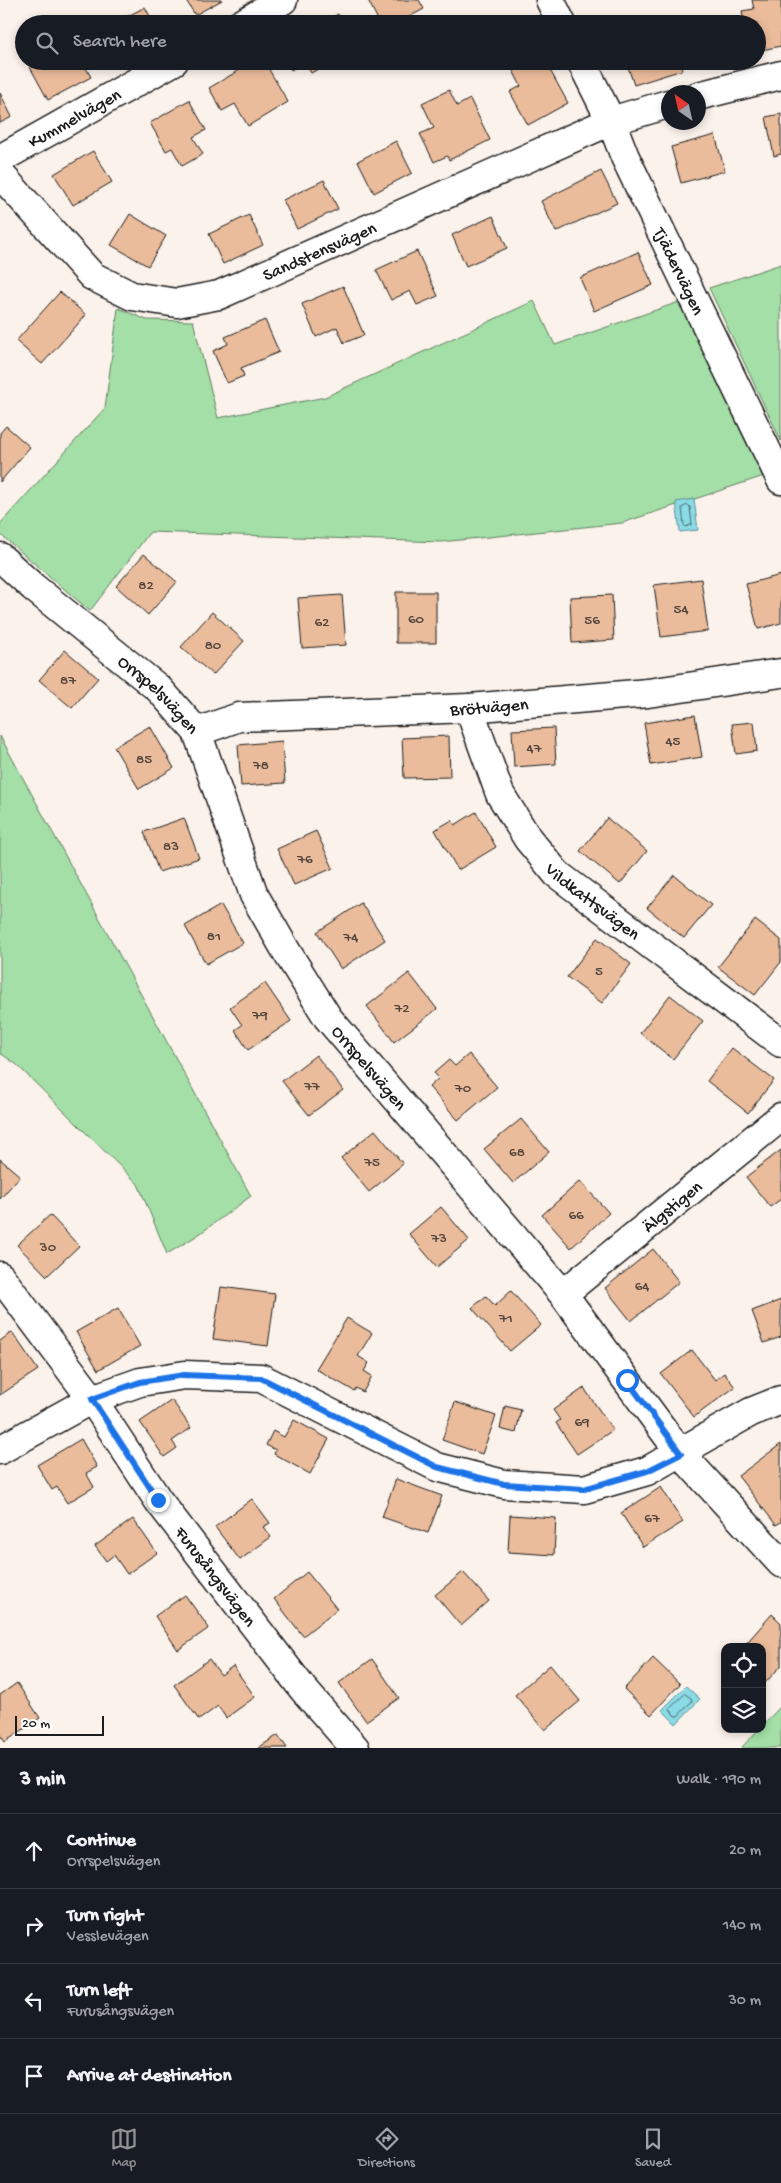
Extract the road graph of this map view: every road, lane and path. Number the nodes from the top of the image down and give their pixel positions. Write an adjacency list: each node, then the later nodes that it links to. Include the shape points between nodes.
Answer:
1 (283, 0): 3 (street)
2 (550, 0): 4 (street)
3 (257, 15)
4 (558, 15)
5 (158, 70): 11 (street, Kummelvägen)
6 (586, 70): 10 (street, Tjädervägen)
7 (781, 75): 8 (street)
8 (706, 94)
9 (661, 106): 10 (street, Sandstensvägen)
10 (611, 121): 12 (street, Sandstensvägen, via 218,295 177,303 132,296 92,276); 13 (street, Tjädervägen, via 625,158)
11 (0, 159)
12 (0, 174)
13 (781, 480)
14 (0, 557): 17 (street, Orrspelsvägen, via 159,689)
15 (781, 673): 16 (street, Brötvägen, via 648,693)
16 (469, 708): 17 (street, Brötvägen, via 239,717); 18 (street, Vildkattsvägen, via 500,794 528,839 556,874)
17 (197, 732): 21 (street, Orrspelsvägen, via 254,895 328,1018)
18 (781, 1043)
19 (781, 1117): 21 (street, Älgstigen)
20 (0, 1276): 22 (street, Furusångsvägen)
21 (563, 1294): 25 (street, Orrspelsvägen)
22 (92, 1399): 24 (street); 25 (street, via 140,1382 184,1375 261,1378 437,1467 504,1484 584,1489 647,1471); 27 (street, Furusångsvägen, via 158,1500 303,1689)
23 (781, 1400): 25 (street, via 751,1412)
24 (0, 1450)
25 (681, 1454): 26 (street, Orrspelsvägen)
26 (781, 1563)
27 (355, 1748)

